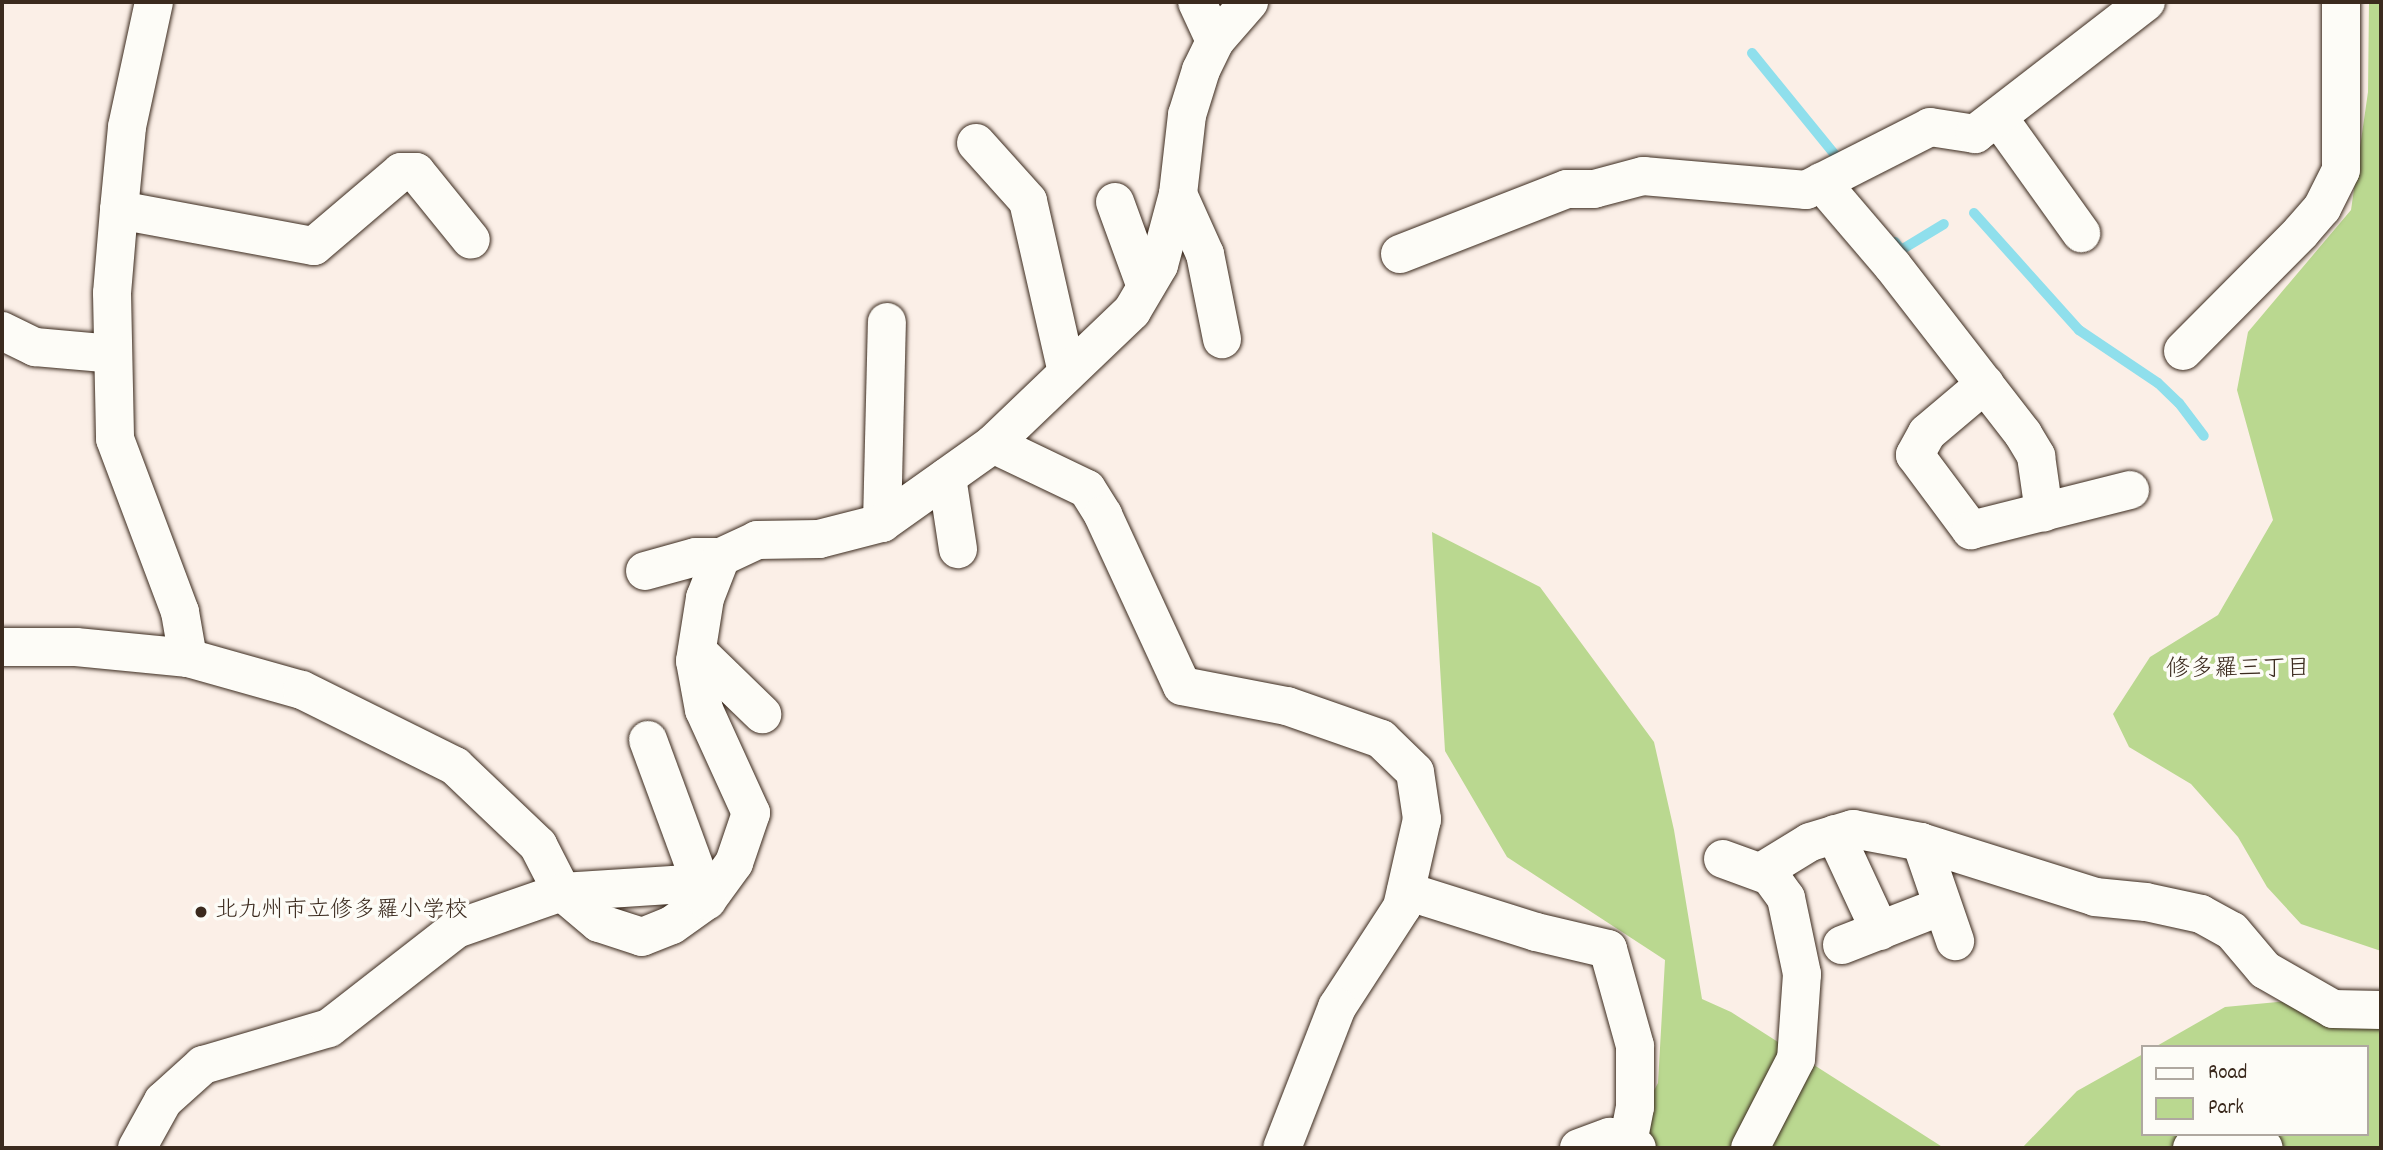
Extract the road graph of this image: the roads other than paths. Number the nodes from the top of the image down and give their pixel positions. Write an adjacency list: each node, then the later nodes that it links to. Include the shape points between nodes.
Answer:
1 (154, 2): 12 (street, via 127,127)
2 (1197, 2): 6 (street)
3 (1249, 2): 6 (street)
4 (2146, 2): 7 (street)
5 (2341, 2): 20 (street, via 2341,170 2322,208)
6 (1215, 41): 10 (street, via 1187,115)
7 (1998, 117): 9 (street, via 1975,134 1930,127); 13 (street)
8 (976, 143): 22 (street, via 1028,201)
9 (1821, 182): 15 (street, via 1806,190 1643,176 1594,189 1567,189); 23 (street)
10 (1178, 194): 16 (street, via 1159,265); 19 (street, via 1205,254)
11 (1115, 202): 16 (street)
12 (118, 210): 14 (street, via 314,246 401,172 416,172); 21 (street)
13 (2081, 233)
14 (471, 240)
15 (1399, 254)
16 (1146, 287): 22 (street, via 1132,311)
17 (887, 322): 28 (street)
18 (2, 331): 21 (street, via 35,347)
19 (1223, 339)
20 (2183, 351)
21 (113, 354): 34 (street, via 115,439 180,612)
22 (1067, 373): 24 (street)
23 (1985, 384): 27 (street, via 2036,456); 27 (street, via 1927,433 1915,455 1971,530)
24 (993, 444): 25 (street); 41 (street, via 1087,489 1182,686 1287,706 1381,739 1415,772 1422,819)
25 (947, 477): 28 (street); 29 (street)
26 (2130, 490): 27 (street)
27 (2044, 512)
28 (882, 523): 30 (street, via 819,539 757,541)
29 (958, 550)
30 (721, 557): 31 (street, via 696,557); 33 (street, via 705,598)
31 (645, 570)
32 (2, 647): 34 (street, via 76,647)
33 (696, 651): 35 (street); 43 (street, via 704,710 751,813 738,858)
34 (188, 658): 42 (street, via 302,690 455,766 538,845)
35 (762, 714)
36 (648, 740): 43 (street)
37 (1835, 834): 38 (street, via 1853,829); 40 (street, via 1811,842); 45 (street)
38 (1920, 842): 44 (street); 48 (street, via 2095,897 2201,914 2232,931 2265,970 2333,1009)
39 (1723, 859): 40 (street)
40 (1761, 872): 53 (street, via 1770,876 1786,898 1802,974 1796,1059)
41 (1406, 891): 49 (street, via 1536,932 1608,949 1635,1046); 51 (street, via 1402,907 1337,1007)
42 (562, 892): 43 (street); 43 (street, via 598,923 642,937 672,925); 50 (street, via 456,929 329,1028 203,1065 163,1101)
43 (704, 892)
44 (1942, 906): 45 (street); 46 (street)
45 (1880, 930): 47 (street)
46 (1955, 942)
47 (1842, 945)
48 (2381, 1010)
49 (1632, 1146): 52 (street, via 1610,1137)
50 (137, 1148)
51 (1282, 1148)
52 (1579, 1148)
53 (1749, 1148)
54 (2192, 1148): 55 (street, via 2214,1136)
55 (2264, 1148)

